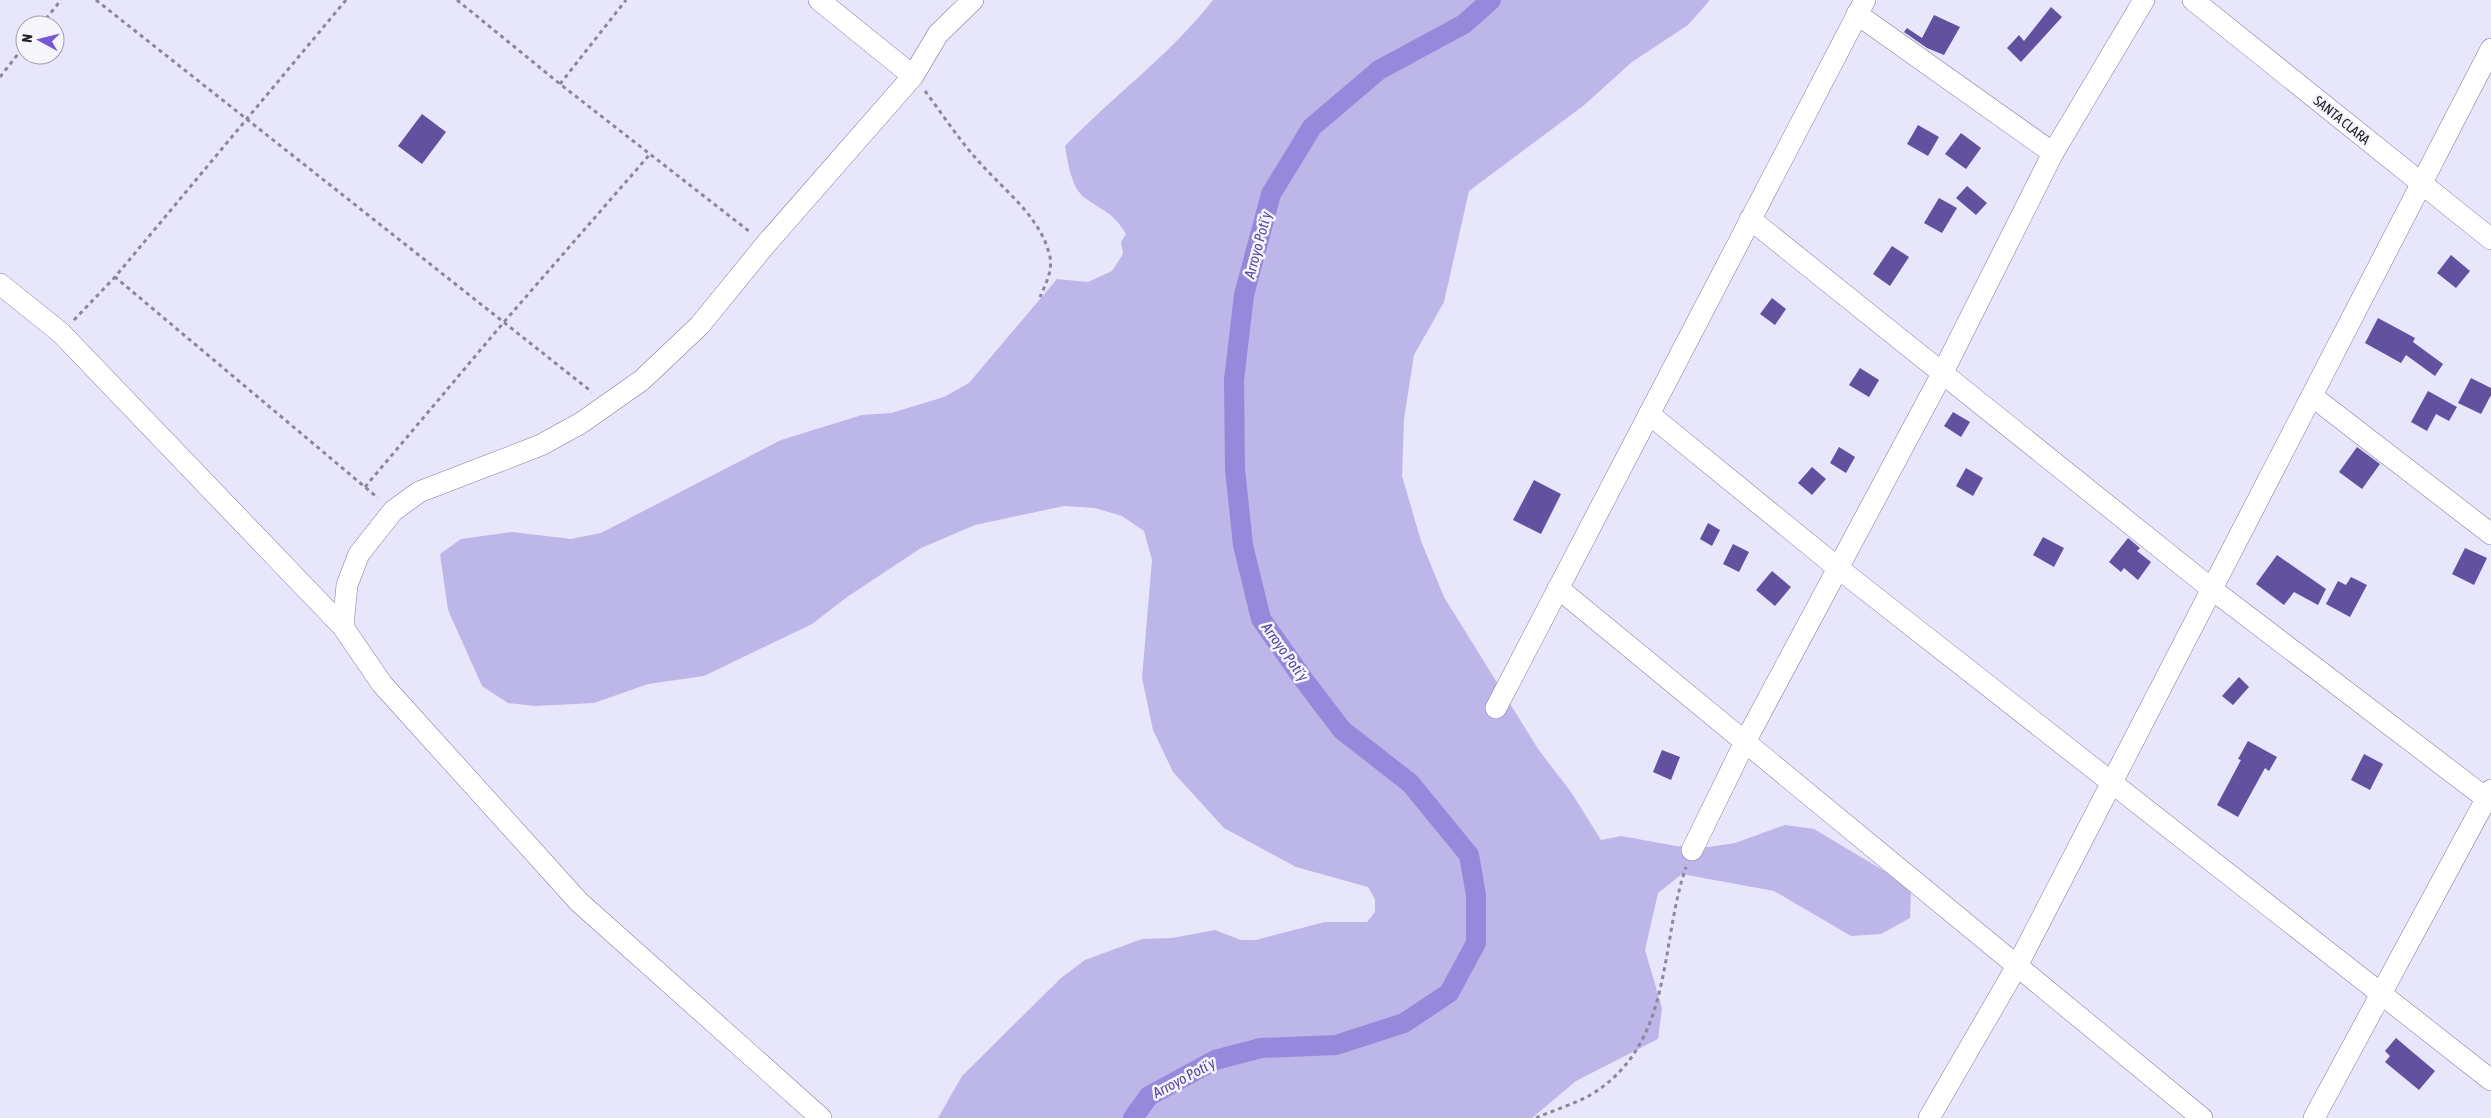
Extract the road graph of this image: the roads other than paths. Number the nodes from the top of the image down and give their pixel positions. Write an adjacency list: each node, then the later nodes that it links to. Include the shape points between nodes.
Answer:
1 (819, 0): 7 (street)
2 (972, 0): 7 (street, via 938,34)
3 (2144, 0): 8 (street)
4 (2193, 0): 9 (street, SANTA CLARA)
5 (1861, 7): 8 (street); 10 (street)
6 (2491, 49): 9 (street)
7 (913, 76): 20 (street, via 700,324 642,380 581,423 541,445 419,492 393,511 359,554 347,585)
8 (2053, 153): 13 (street)
9 (2422, 185): 11 (street, SANTA CLARA); 14 (street)
10 (1750, 219): 13 (street); 15 (street)
11 (2491, 239)
12 (0, 284): 20 (street, via 61,333)
13 (1943, 372): 17 (street); 19 (street)
14 (2312, 396): 16 (street); 19 (street)
15 (1649, 414): 17 (street); 18 (street)
16 (2491, 534)
17 (1838, 568): 22 (street); 23 (street)
18 (1558, 588): 21 (street); 22 (street)
19 (2212, 590): 23 (street); 24 (street)
20 (343, 627): 29 (street, via 382,684 579,902)
21 (1496, 708)
22 (1745, 742): 25 (street); 26 (street)
23 (2112, 783): 26 (street); 27 (street)
24 (2490, 797): 27 (street)
25 (1692, 850)
26 (2017, 966): 30 (street); 31 (street)
27 (2381, 994): 28 (street); 32 (street)
28 (2491, 1080)
29 (820, 1118)
30 (1929, 1118)
31 (2202, 1118)
32 (2314, 1118)

